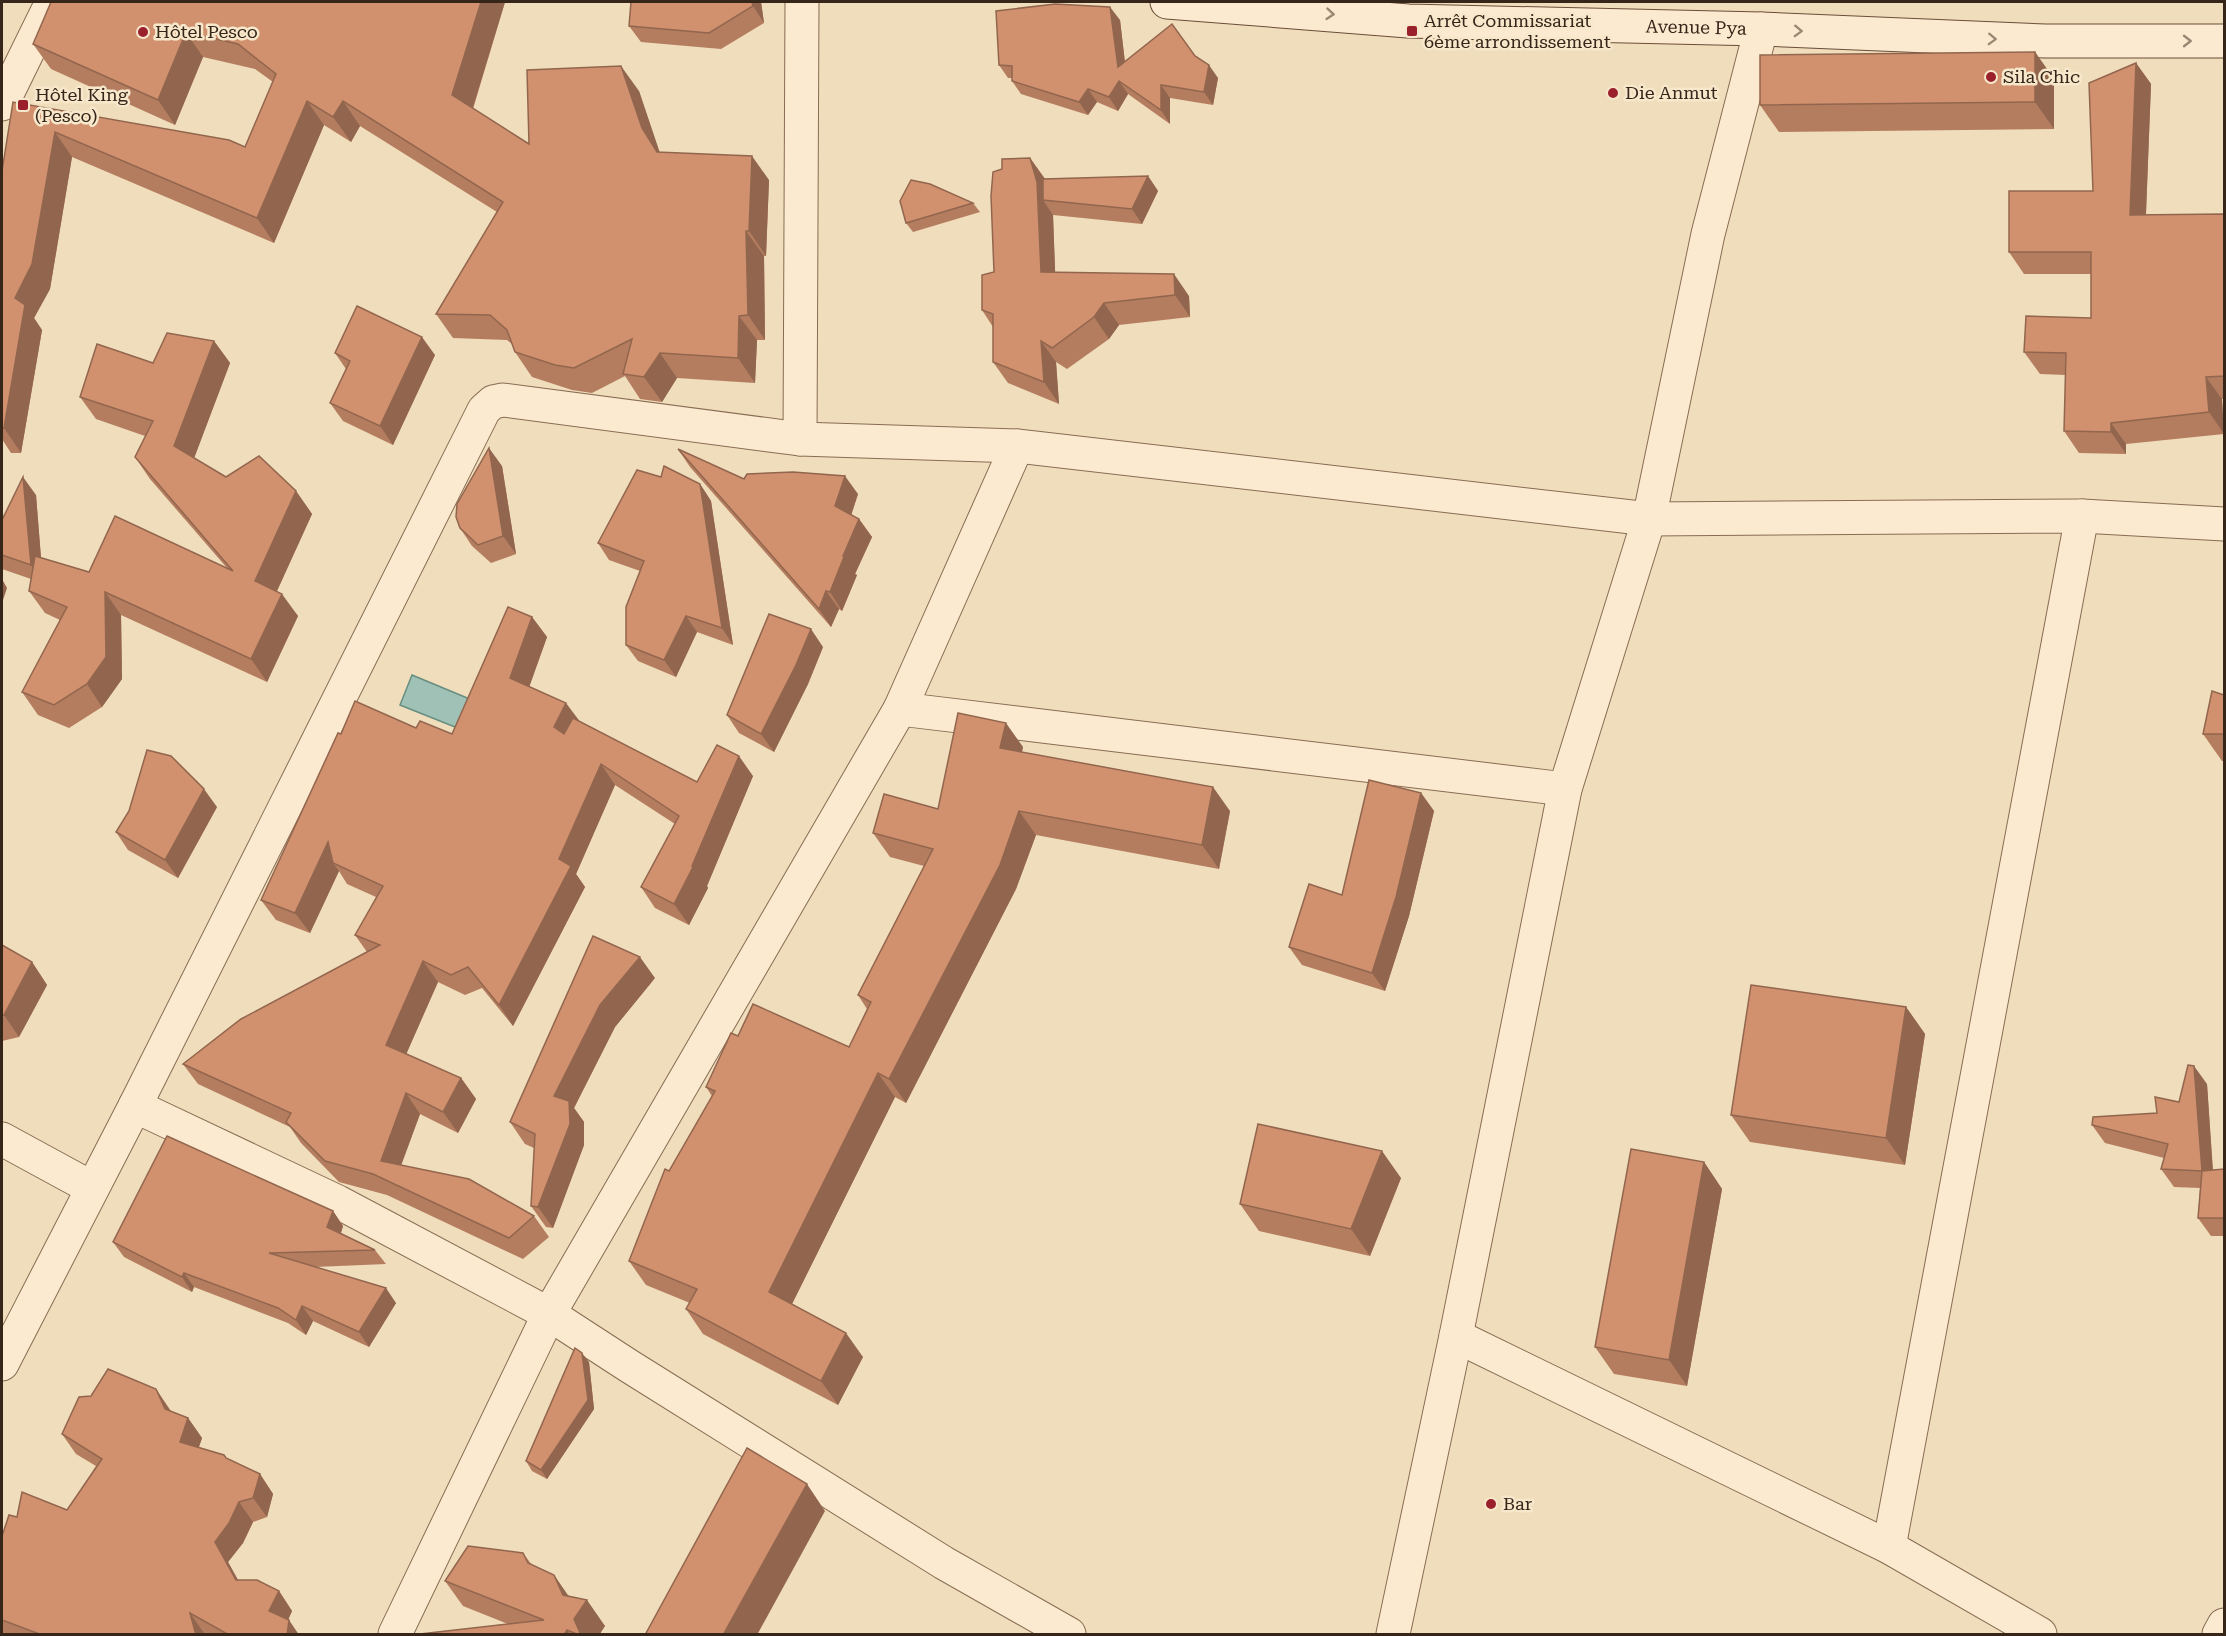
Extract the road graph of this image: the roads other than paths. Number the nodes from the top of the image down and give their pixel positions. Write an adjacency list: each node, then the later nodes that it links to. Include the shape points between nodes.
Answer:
1 (52, 2): 6 (street)
2 (802, 2): 7 (street)
3 (1167, 2): 4 (street, Avenue Pya, one-way to 4, via 1408,21)
4 (1765, 15): 5 (street, Avenue Pya, one-way to 5, via 2045,41); 10 (street, via 1708,234)
5 (2224, 41)
6 (2, 104)
7 (800, 439): 8 (street); 14 (street, via 503,400 484,410)
8 (1017, 446): 10 (street); 12 (street)
9 (2082, 516): 10 (street); 11 (street); 20 (street)
10 (1649, 519): 13 (street)
11 (2224, 524)
12 (900, 709): 13 (street); 17 (street)
13 (1564, 789): 18 (street)
14 (135, 1106): 16 (street); 17 (street, via 338,1202)
15 (2, 1139): 16 (street)
16 (92, 1188): 19 (street)
17 (549, 1314): 22 (street); 23 (street, via 944,1563)
18 (1456, 1336): 20 (street); 24 (street)
19 (2, 1364)
20 (1889, 1547): 25 (street)
21 (2224, 1625): 26 (street)
22 (395, 1635)
23 (1069, 1635)
24 (1393, 1635)
25 (2040, 1635)
26 (2219, 1635)

